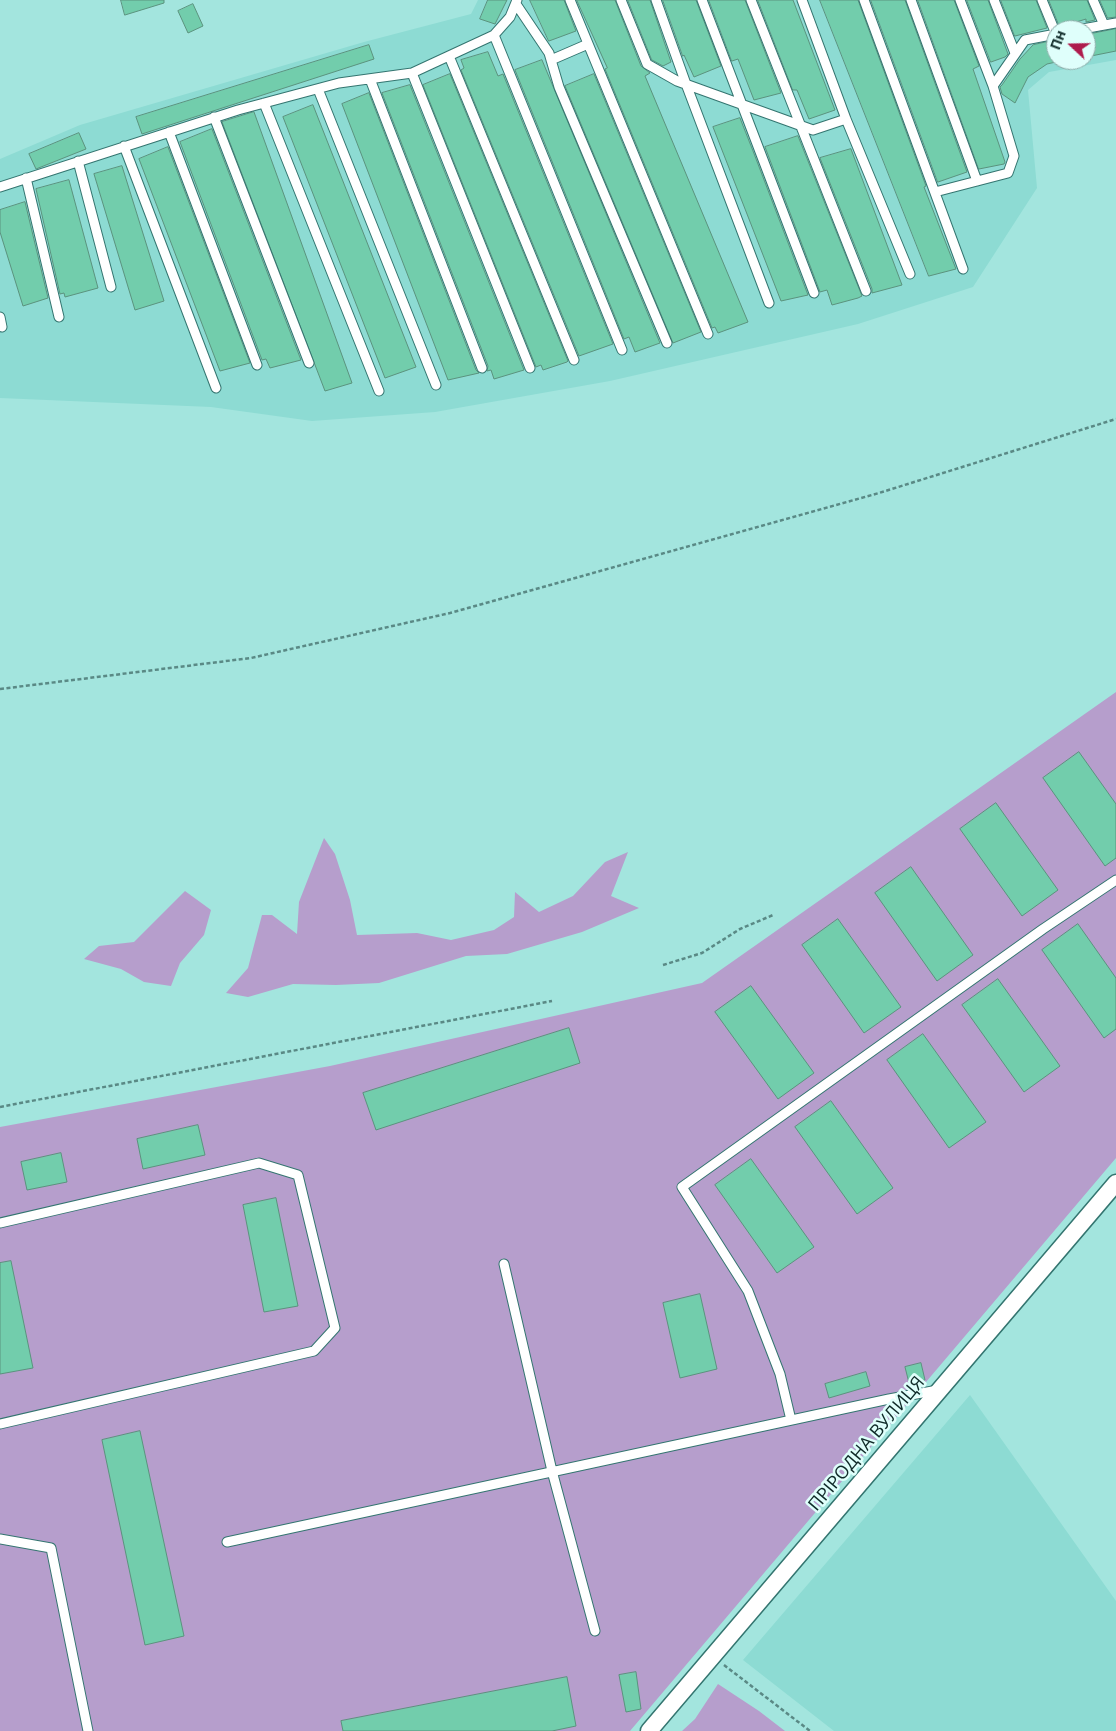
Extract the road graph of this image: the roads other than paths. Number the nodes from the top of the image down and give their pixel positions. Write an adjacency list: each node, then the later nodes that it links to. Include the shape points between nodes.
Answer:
1 (570, 0): 18 (lane)
2 (621, 0): 24 (lane, via 647,64)
3 (656, 0): 24 (lane)
4 (702, 0): 28 (lane)
5 (751, 0): 31 (lane)
6 (802, 0): 30 (lane)
7 (864, 0): 38 (lane)
8 (911, 0): 36 (lane)
9 (960, 0): 25 (lane)
10 (994, 0): 19 (lane)
11 (1042, 0): 19 (lane, via 1056,34 1025,40)
12 (1093, 0): 15 (lane)
13 (516, 2): 17 (lane, via 510,18); 21 (lane)
14 (1116, 22): 15 (lane)
15 (1104, 25): 16 (lane)
16 (1096, 26)
17 (494, 35): 20 (lane); 50 (lane)
18 (588, 44): 21 (lane); 48 (lane)
19 (1015, 54): 25 (lane)
20 (449, 56): 22 (lane); 51 (lane)
21 (551, 60): 49 (lane, via 559,87)
22 (412, 72): 23 (lane); 55 (lane)
23 (370, 78): 26 (lane); 54 (lane)
24 (686, 84): 28 (lane); 44 (lane)
25 (993, 86): 36 (lane, via 1014,156 1008,173)
26 (318, 89): 27 (lane); 56 (lane)
27 (264, 103): 29 (lane); 58 (lane)
28 (742, 104): 31 (lane); 43 (lane)
29 (214, 117): 32 (lane); 52 (lane)
30 (846, 119): 31 (lane, via 813,130); 40 (lane)
31 (800, 125): 42 (lane)
32 (169, 132): 33 (lane); 53 (lane)
33 (124, 146): 34 (lane); 57 (lane)
34 (78, 161): 35 (lane); 41 (lane)
35 (26, 178): 37 (lane); 45 (lane)
36 (977, 181): 38 (lane)
37 (0, 187)
38 (935, 192): 39 (lane)
39 (963, 268)
40 (910, 274)
41 (111, 287)
42 (866, 291)
43 (814, 293)
44 (769, 302)
45 (59, 316)
46 (0, 318): 47 (lane)
47 (2, 327)
48 (708, 334)
49 (667, 343)
50 (622, 350)
51 (574, 360)
52 (309, 364)
53 (257, 365)
54 (482, 368)
55 (530, 368)
56 (436, 385)
57 (216, 388)
58 (379, 391)
59 (1116, 880): 64 (lane, via 682,1187 748,1291 780,1374)
60 (1116, 1183): 63 (street, ПРІРОДНА ВУЛИЦЯ)
61 (0, 1223): 65 (lane, via 259,1163 298,1174 335,1328 314,1351)
62 (504, 1264): 66 (lane)
63 (941, 1389): 64 (lane); 71 (street, ПРІРОДНА ВУЛИЦЯ)
64 (791, 1420): 66 (lane)
65 (0, 1424)
66 (552, 1472): 68 (lane); 69 (lane)
67 (0, 1539): 70 (lane, via 51,1548)
68 (226, 1542)
69 (595, 1631)
70 (88, 1731)
71 (649, 1731)

